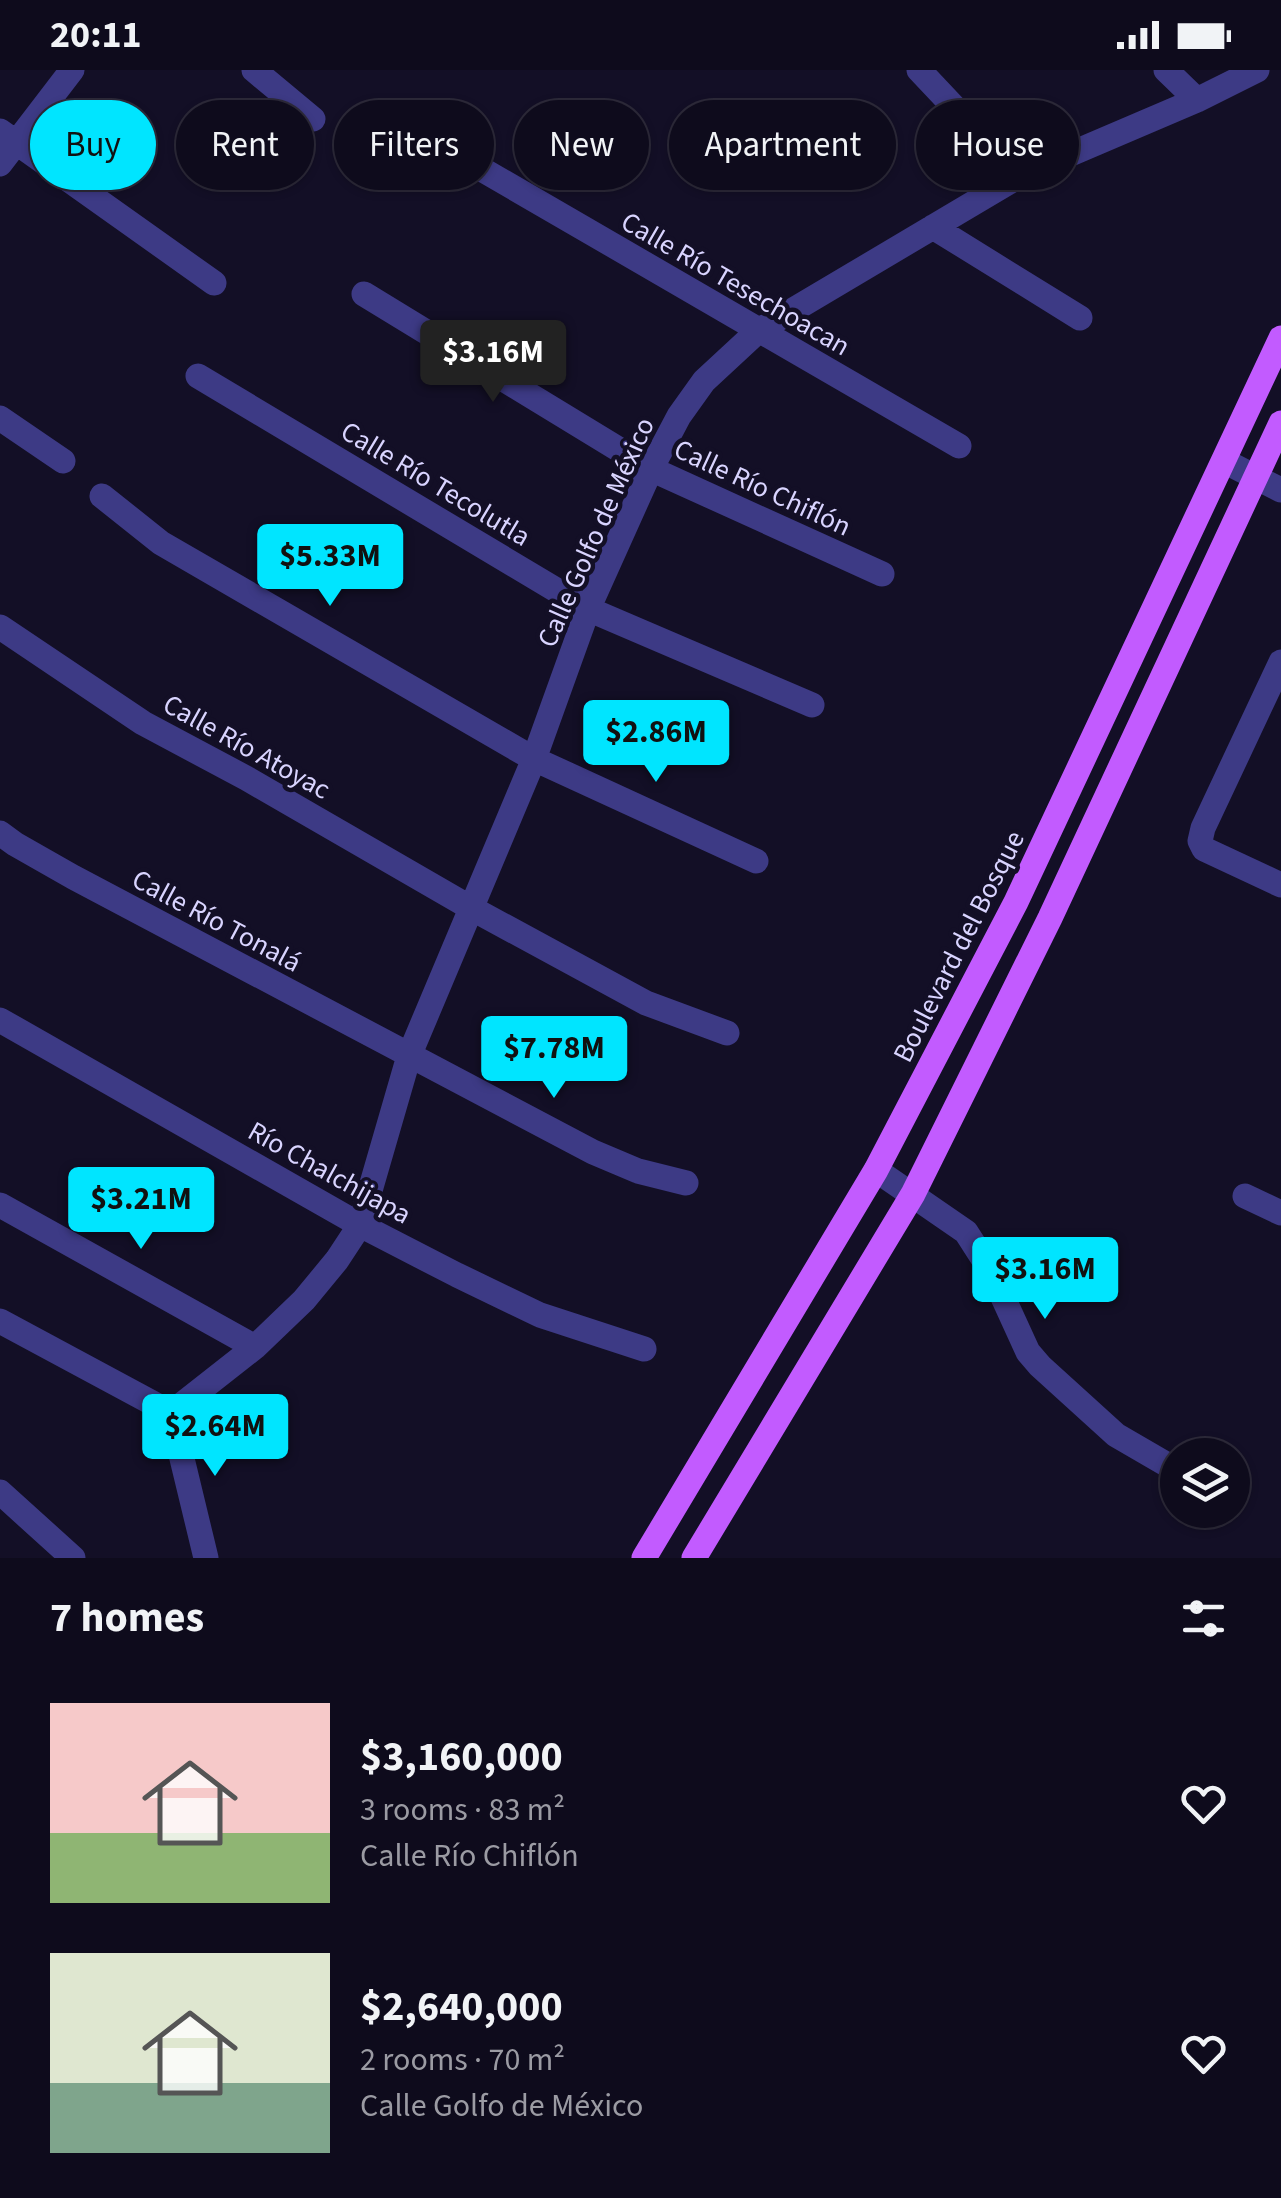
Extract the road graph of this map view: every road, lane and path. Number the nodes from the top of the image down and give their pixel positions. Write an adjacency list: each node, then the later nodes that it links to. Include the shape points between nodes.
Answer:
1 (72, 70): 9 (street)
2 (254, 70): 6 (street)
3 (919, 70): 7 (street)
4 (1166, 70): 8 (street)
5 (1256, 70): 8 (street, Calle Golfo de México)
6 (289, 100)
7 (948, 100)
8 (1197, 100): 10 (street, Calle Golfo de México)
9 (8, 136): 11 (street); 15 (street)
10 (1079, 151)
11 (0, 164)
12 (494, 177): 18 (street, Calle Río Tesechoacan)
13 (996, 190): 14 (street, Calle Golfo de México)
14 (933, 227): 17 (street); 18 (street, Calle Golfo de México)
15 (214, 282)
16 (364, 294): 26 (street, Calle Río Chiflón)
17 (1080, 318)
18 (758, 331): 23 (street, Calle Río Tesechoacan); 26 (street, Calle Golfo de México, via 704,382)
19 (1281, 338): 25 (main road, Boulevard del Bosque)
20 (198, 376): 31 (street, Calle Río Tecolutla)
21 (0, 418): 24 (street)
22 (1281, 423): 27 (main road)
23 (959, 446)
24 (63, 461)
25 (1224, 461): 27 (street); 39 (main road, Boulevard del Bosque)
26 (651, 468): 30 (street, Calle Río Chiflón); 31 (street, Calle Golfo de México)
27 (1257, 476): 28 (street); 41 (main road)
28 (1281, 490)
29 (102, 496): 35 (street, via 162,543)
30 (882, 574)
31 (588, 609): 34 (street, Calle Río Tecolutla); 35 (street, Calle Golfo de México)
32 (0, 628): 40 (street, Calle Río Atoyac, via 143,723)
33 (1281, 662): 38 (street, via 1200,840 1204,849)
34 (812, 705)
35 (534, 759): 37 (street); 40 (street, Calle Golfo de México)
36 (0, 833): 44 (street, Calle Río Tonalá)
37 (756, 862)
38 (1281, 885)
39 (1016, 902): 41 (main road); 45 (main road, Boulevard del Bosque)
40 (471, 908): 43 (street, Calle Río Atoyac, via 646,1002); 44 (street, Calle Golfo de México)
41 (1050, 918): 47 (main road)
42 (0, 1020): 51 (street, Río Chalchijapa)
43 (728, 1033)
44 (409, 1056): 46 (street, Calle Río Tonalá, via 593,1152); 51 (street, Calle Golfo de México)
45 (876, 1170): 47 (street); 55 (main road, Boulevard del Bosque)
46 (686, 1183)
47 (913, 1194): 56 (main road); 58 (street, via 966,1232 1040,1366 1116,1435)
48 (1245, 1196): 50 (street)
49 (0, 1205): 53 (street)
50 (1281, 1213)
51 (360, 1225): 53 (street, Calle Golfo de México, via 304,1300); 54 (street, Río Chalchijapa, via 540,1314)
52 (0, 1320): 57 (street)
53 (255, 1346): 57 (street, Calle Golfo de México)
54 (644, 1349)
55 (759, 1368): 56 (main road); 62 (main road, Boulevard del Bosque)
56 (796, 1390): 63 (main road)
57 (171, 1413): 61 (street)
58 (1160, 1460)
59 (0, 1492): 60 (street)
60 (73, 1558)
61 (206, 1558)
62 (644, 1558)
63 (694, 1558)

